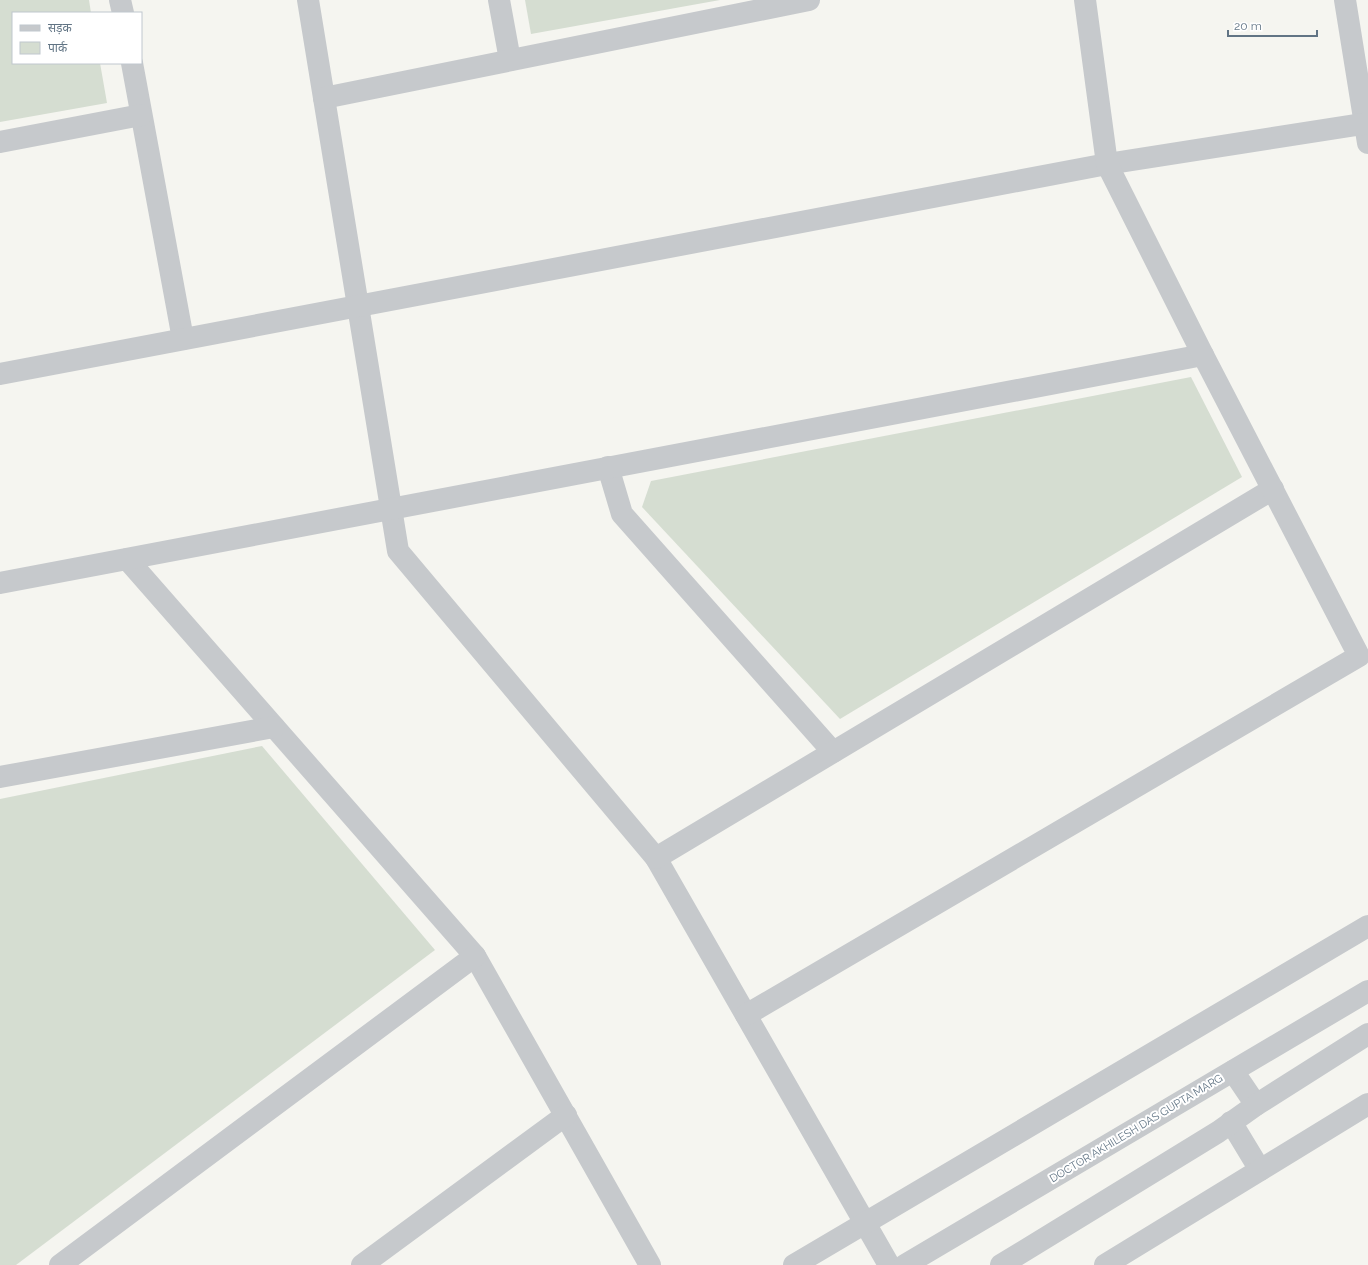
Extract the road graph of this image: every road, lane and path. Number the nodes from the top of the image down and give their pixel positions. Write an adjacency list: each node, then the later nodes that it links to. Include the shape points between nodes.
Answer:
1 (120, 0): 7 (street)
2 (308, 0): 10 (street)
3 (499, 0): 8 (street)
4 (809, 0): 8 (street)
5 (1085, 0): 14 (street)
6 (1345, 0): 12 (street)
7 (123, 12)
8 (510, 60): 10 (street)
9 (132, 64): 11 (street)
10 (324, 98): 15 (street)
11 (142, 115): 13 (street); 16 (street)
12 (1367, 130): 14 (street)
13 (0, 142)
14 (1107, 164): 15 (street); 17 (street)
15 (358, 306): 16 (street); 21 (street)
16 (183, 339): 18 (street)
17 (1203, 355): 19 (street); 20 (street)
18 (0, 374)
19 (608, 467): 21 (street); 25 (street, via 622,514)
20 (1273, 489): 25 (street); 31 (street, via 1359,656)
21 (391, 508): 22 (street); 27 (street, via 398,551)
22 (127, 559): 23 (street); 24 (street)
23 (0, 583)
24 (274, 727): 26 (street); 29 (street)
25 (833, 752): 27 (street)
26 (0, 777)
27 (656, 858): 31 (street)
28 (1368, 926): 39 (street)
29 (475, 956): 36 (street); 40 (street)
30 (1368, 992): 33 (street, DOCTOR AKHILESH DAS GUPTA MARG)
31 (746, 1016): 39 (street)
32 (1368, 1034): 35 (street)
33 (1233, 1071): 35 (street); 45 (street, DOCTOR AKHILESH DAS GUPTA MARG)
34 (1368, 1104): 38 (street)
35 (1256, 1105): 37 (street)
36 (566, 1115): 41 (street); 42 (street)
37 (1232, 1122): 38 (street); 46 (street)
38 (1260, 1170): 47 (street)
39 (865, 1224): 43 (street); 44 (street)
40 (60, 1265)
41 (362, 1265)
42 (650, 1265)
43 (794, 1265)
44 (889, 1265)
45 (905, 1265)
46 (1001, 1265)
47 (1105, 1265)

